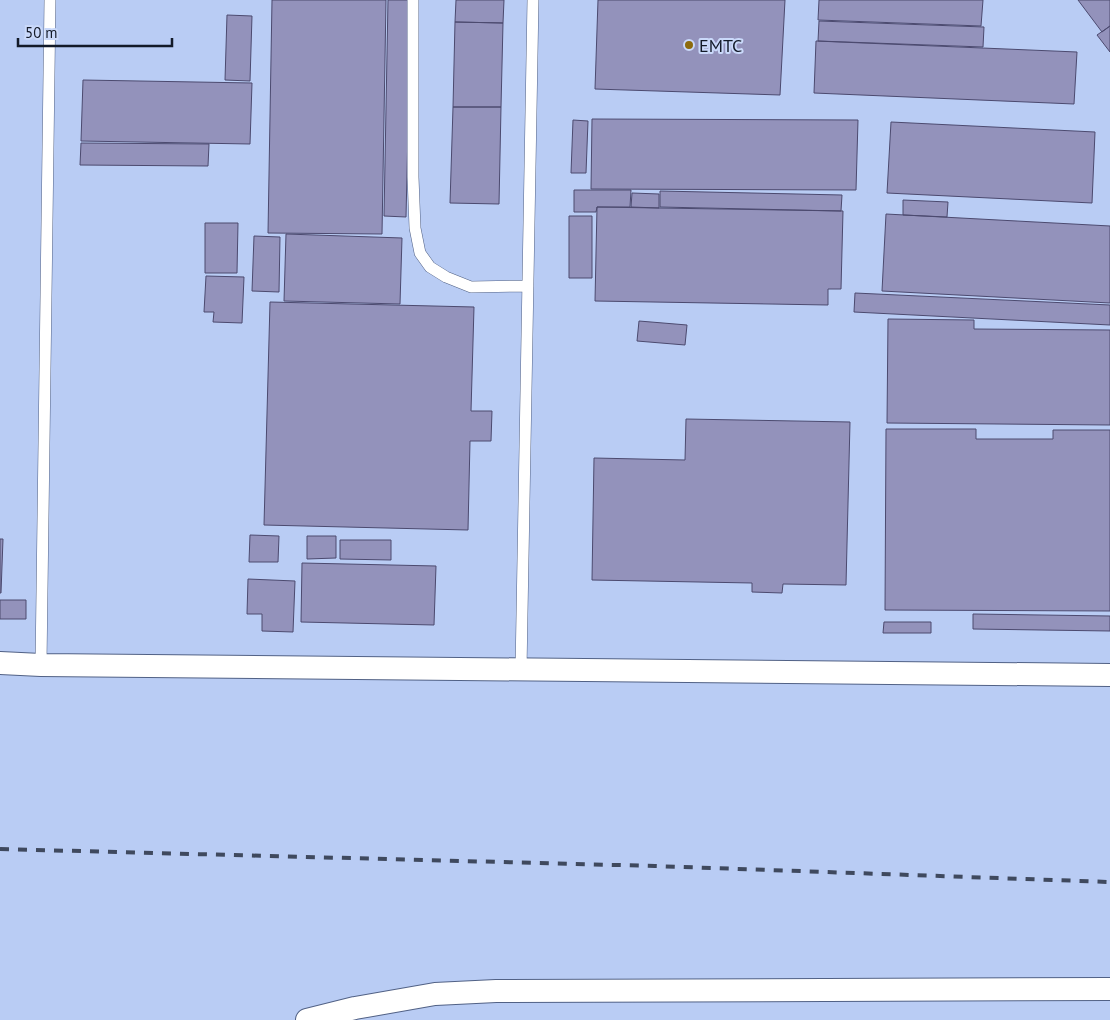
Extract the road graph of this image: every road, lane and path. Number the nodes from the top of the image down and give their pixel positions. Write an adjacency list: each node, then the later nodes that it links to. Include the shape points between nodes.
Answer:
1 (50, 0): 6 (lane)
2 (413, 0): 4 (lane, via 414,211 420,253 430,267 471,287)
3 (533, 0): 4 (lane)
4 (528, 286): 7 (lane)
5 (0, 663): 6 (street)
6 (41, 665): 7 (street)
7 (521, 670): 8 (street)
8 (1110, 675)
9 (1110, 988): 10 (street, via 496,991 435,994)
10 (307, 1020)

